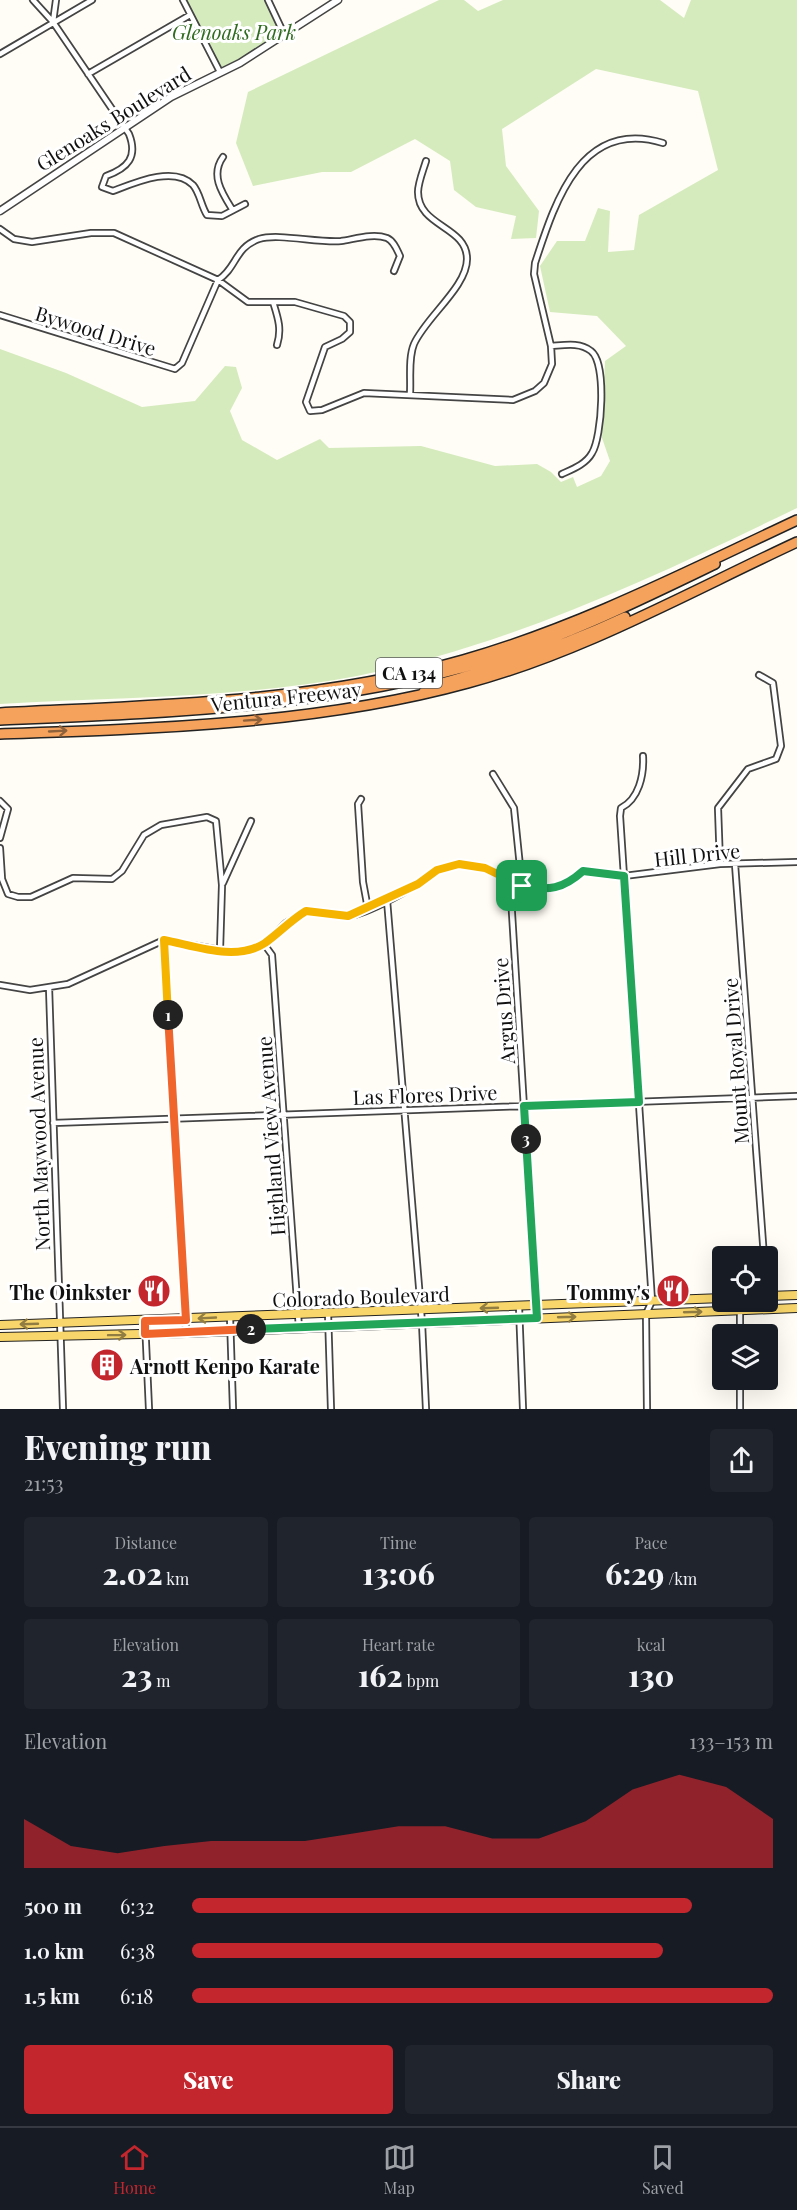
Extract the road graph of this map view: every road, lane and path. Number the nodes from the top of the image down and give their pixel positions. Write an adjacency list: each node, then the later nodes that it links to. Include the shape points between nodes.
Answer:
1 (33, 0): 8 (street)
2 (56, 0): 8 (street)
3 (92, 0): 8 (street)
4 (183, 0): 7 (street)
5 (268, 0): 9 (street)
6 (338, 0): 9 (street, Glenoaks Boulevard)
7 (190, 15): 11 (street); 12 (street)
8 (53, 22): 10 (street); 12 (street)
9 (284, 34): 11 (street, Glenoaks Boulevard)
10 (0, 54)
11 (220, 72): 13 (street, Glenoaks Boulevard, via 171,97)
12 (88, 74): 13 (street)
13 (124, 128): 18 (street, via 133,153 128,165 102,181 106,190 143,180 183,178 195,187 207,215 222,216); 19 (street, Glenoaks Boulevard)
14 (663, 143): 26 (street, via 632,138 611,141 592,151 572,177 535,263 534,274)
15 (223, 157): 18 (street, via 217,170 218,186)
16 (426, 161): 27 (street, via 418,193 422,208 431,220 462,242 467,261 460,279 414,344)
17 (245, 204): 18 (street)
18 (232, 209)
19 (0, 211)
20 (0, 229): 22 (street, via 22,242 114,233)
21 (394, 271): 22 (street, via 400,256 387,238 260,239 244,246 226,275)
22 (218, 280): 23 (street, via 248,302); 24 (street, Bywood Drive, via 182,363 172,369)
23 (273, 302): 25 (street, via 280,333); 27 (street, via 295,302 333,312 347,318 351,325 348,336 325,346 306,402 313,412 364,393)
24 (0, 315)
25 (276, 345)
26 (551, 346): 27 (street, via 552,364 544,383 513,400); 28 (street, via 576,345 590,350 600,363 601,372 599,427 592,453)
27 (410, 394)
28 (562, 474)
29 (794, 521): 34 (highway, Ventura Freeway / CA 134, via 583,619 505,647 415,672 286,695); 35 (highway, via 774,536 557,636 490,660 411,681 337,696 249,707)
30 (797, 536): 33 (highway, via 598,629 499,666 431,686)
31 (797, 542): 33 (highway, Ventura Freeway / CA 134, via 594,639 528,664)
32 (759, 675): 45 (street, via 773,683 781,746 776,759 748,769 718,808)
33 (422, 694): 36 (highway, Ventura Freeway / CA 134, one-way to 33, via 268,719)
34 (0, 713)
35 (0, 720)
36 (0, 734)
37 (643, 756): 47 (street, via 644,767 635,797 621,808)
38 (493, 774): 50 (street, via 514,808)
39 (361, 799): 52 (street, via 358,804)
40 (0, 801): 42 (street, via 9,809)
41 (251, 821): 49 (street)
42 (0, 838)
43 (0, 848): 49 (street, via 2,879 8,894 30,897 74,878 112,879 122,872 144,835 161,825 207,818 216,821)
44 (797, 862): 46 (street, Hill Drive)
45 (720, 864): 46 (street, Hill Drive); 47 (street, Hill Drive)
46 (735, 864): 59 (street, Mount Royal Drive)
47 (624, 876): 50 (street, Hill Drive, via 583,871 567,885 538,889); 60 (street)
48 (510, 881): 50 (street, Hill Drive); 51 (street, Hill Drive, via 485,868 459,864 437,870); 61 (street, Argus Drive)
49 (222, 885): 55 (street)
50 (522, 886)
51 (387, 900): 52 (street, Hill Drive); 62 (street)
52 (368, 909): 54 (street, Hill Drive, via 348,916 306,911)
53 (164, 940): 55 (street, Hill Drive); 57 (street, via 68,984); 64 (street)
54 (264, 944): 55 (street, Hill Drive, via 237,953); 63 (street, Highland View Avenue, via 272,955)
55 (220, 950)
56 (0, 985): 57 (street, via 30,990)
57 (49, 987): 65 (street, North Maywood Avenue)
58 (797, 1096): 59 (street, Las Flores Drive)
59 (754, 1098): 60 (street, Las Flores Drive); 66 (street, Mount Royal Drive)
60 (639, 1102): 61 (street, Las Flores Drive); 70 (street)
61 (524, 1106): 62 (street, Las Flores Drive); 71 (street, Argus Drive)
62 (404, 1110): 63 (street, Las Flores Drive); 76 (street)
63 (283, 1114): 64 (street, Las Flores Drive); 79 (street, Highland View Avenue)
64 (173, 1119): 65 (street, Las Flores Drive); 82 (street)
65 (53, 1123): 85 (street, North Maywood Avenue)
66 (763, 1246)
67 (797, 1295): 68 (main road)
68 (778, 1296)
69 (712, 1298): 70 (main road, Colorado Boulevard)
70 (652, 1301): 71 (main road, Colorado Boulevard); 78 (street)
71 (536, 1305): 72 (main road, Colorado Boulevard); 81 (street, Argus Drive)
72 (519, 1307): 76 (main road, Colorado Boulevard, one-way to 76); 83 (street)
73 (778, 1307): 75 (main road, Colorado Boulevard)
74 (712, 1308): 78 (main road, Colorado Boulevard, one-way to 74)
75 (797, 1308)
76 (420, 1309): 77 (main road, Colorado Boulevard); 86 (street)
77 (328, 1313): 79 (main road, Colorado Boulevard); 88 (street)
78 (646, 1314): 81 (main road, Colorado Boulevard, one-way to 78); 102 (street)
79 (298, 1315): 80 (main road, Colorado Boulevard); 89 (street, Highland View Avenue)
80 (230, 1317): 82 (main road, Colorado Boulevard, one-way to 82); 90 (street)
81 (537, 1318): 83 (main road, Colorado Boulevard)
82 (186, 1320): 84 (main road, Colorado Boulevard); 91 (street)
83 (520, 1320): 86 (main road, Colorado Boulevard); 101 (street)
84 (145, 1321): 85 (main road, Colorado Boulevard); 92 (street)
85 (58, 1323): 87 (main road, Colorado Boulevard, one-way to 87); 93 (street, North Maywood Avenue)
86 (422, 1323): 88 (main road, Colorado Boulevard); 100 (street)
87 (0, 1325)
88 (328, 1327): 89 (main road, Colorado Boulevard); 99 (street)
89 (298, 1328): 90 (main road, Colorado Boulevard)
90 (230, 1330): 91 (main road, Colorado Boulevard); 98 (street)
91 (186, 1333): 92 (main road, Colorado Boulevard)
92 (145, 1334): 93 (main road, Colorado Boulevard, one-way to 92); 97 (street)
93 (59, 1336): 94 (main road, Colorado Boulevard); 96 (street, North Maywood Avenue)
94 (0, 1337)
95 (740, 1390): 103 (street)
96 (63, 1409)
97 (149, 1409)
98 (233, 1409)
99 (331, 1409)
100 (426, 1409)
101 (523, 1409)
102 (646, 1409)
103 (740, 1409)

